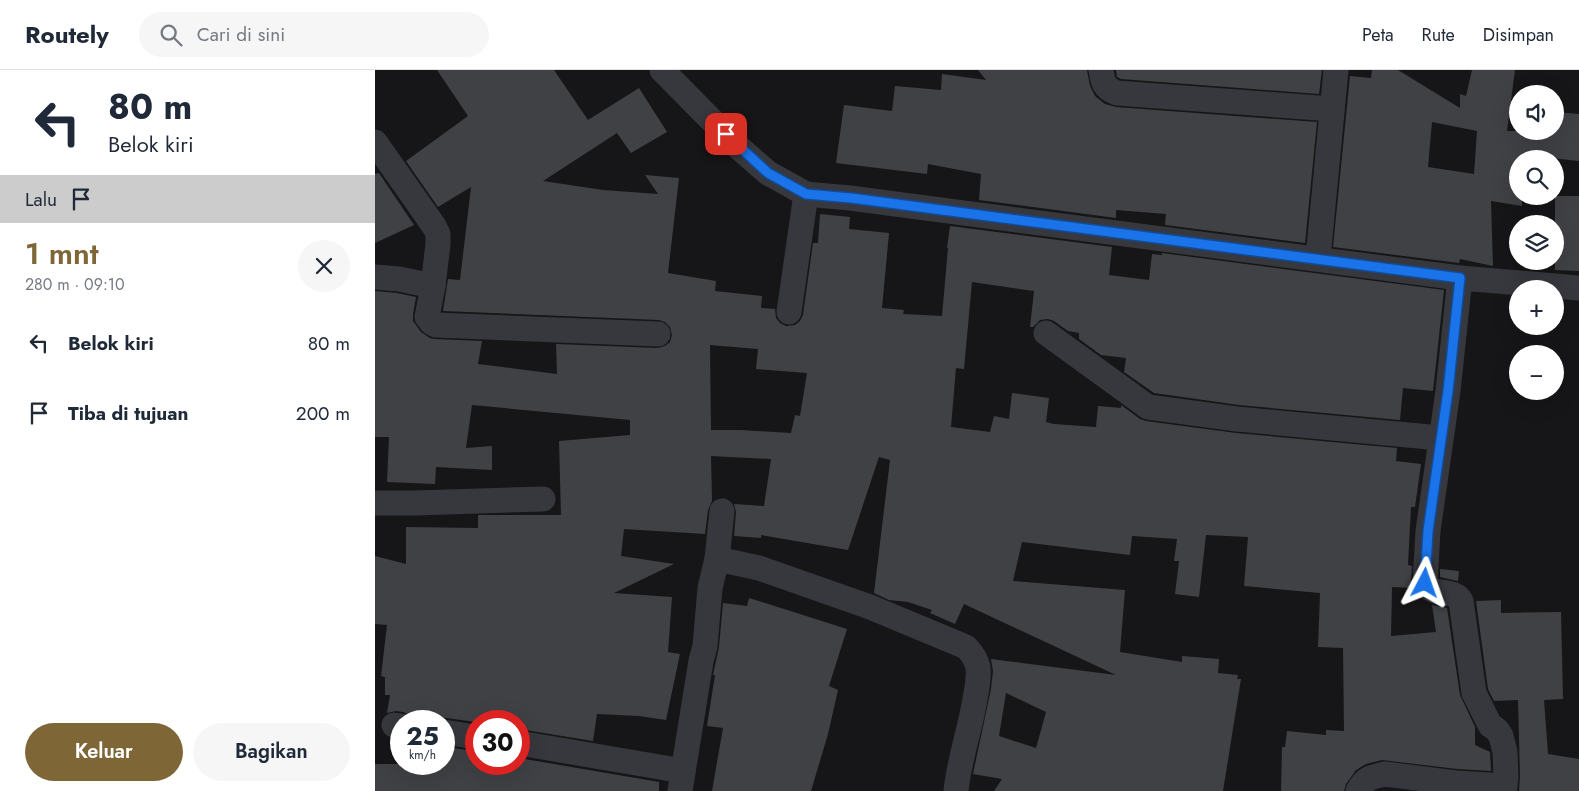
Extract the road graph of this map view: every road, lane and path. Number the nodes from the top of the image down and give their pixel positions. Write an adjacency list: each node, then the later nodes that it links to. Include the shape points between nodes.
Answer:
1 (662, 70): 6 (street, via 768,173)
2 (1101, 70): 4 (street, via 1103,81 1117,93)
3 (1336, 70): 4 (street)
4 (1332, 109): 7 (street)
5 (375, 142): 10 (street, via 438,234)
6 (806, 194): 7 (street); 12 (street)
7 (1318, 258): 9 (street)
8 (375, 277): 10 (street)
9 (1460, 278): 11 (street); 15 (street)
10 (433, 286): 14 (street, via 427,317 436,325)
11 (1579, 288)
12 (789, 312)
13 (1046, 333): 15 (street, via 1148,407 1237,419)
14 (658, 334)
15 (1440, 438): 22 (street, via 1425,583 1433,591 1459,596 1461,601 1474,693 1490,725 1501,736 1507,777)
16 (543, 499): 17 (street)
17 (375, 503)
18 (723, 511): 19 (street)
19 (717, 559): 21 (street); 23 (street, via 768,571 870,607 966,647 978,669 977,684)
20 (530, 746): 21 (street)
21 (682, 781)
22 (1504, 788): 24 (street, via 1385,774 1366,780)
23 (956, 791)
24 (1358, 791)

